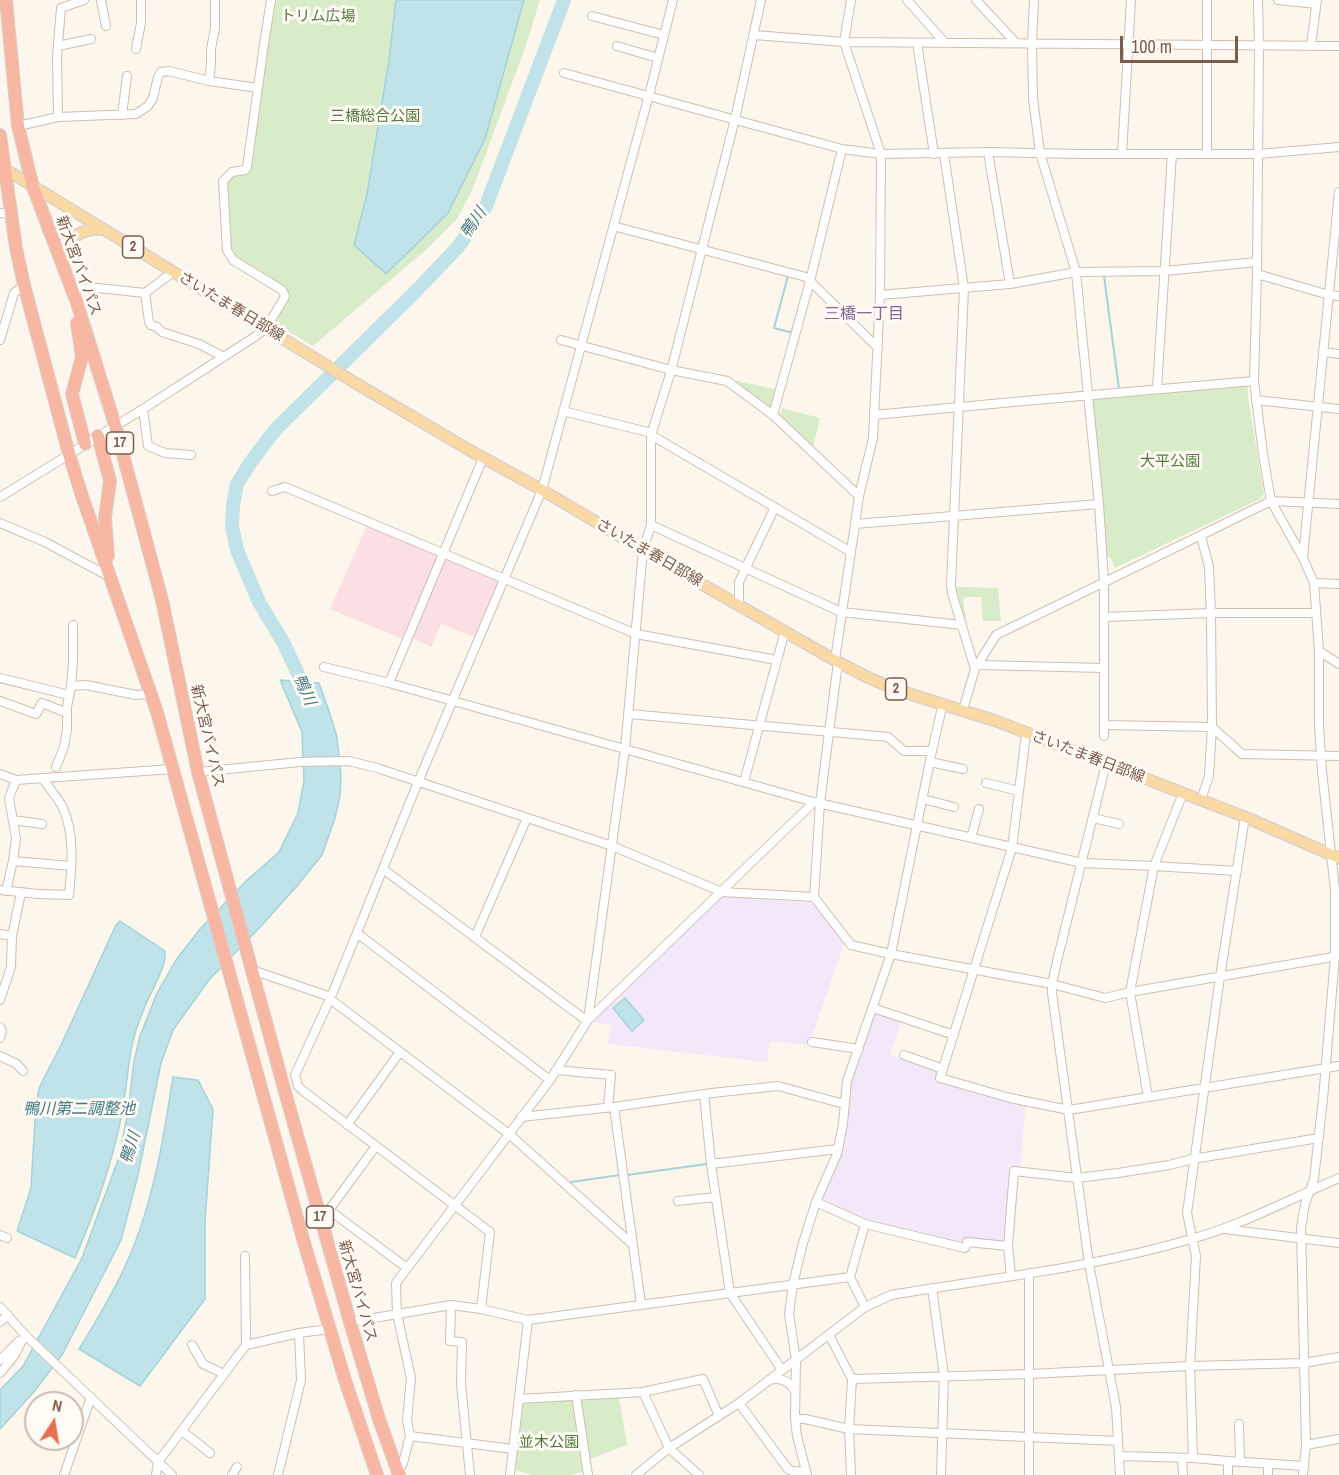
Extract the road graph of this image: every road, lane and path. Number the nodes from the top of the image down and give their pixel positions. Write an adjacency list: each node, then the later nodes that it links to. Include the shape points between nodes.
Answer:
1 (6, 0): 45 (highway, 新大宮バイパス / 17)
2 (84, 0): 32 (street, via 61,8)
3 (101, 0): 19 (street)
4 (141, 0): 35 (street)
5 (215, 0): 39 (street)
6 (272, 0): 40 (street)
7 (673, 0): 20 (street)
8 (761, 0): 21 (street)
9 (851, 0): 23 (street)
10 (907, 0): 25 (street)
11 (976, 0): 26 (street)
12 (1034, 0): 27 (street)
13 (1131, 0): 28 (street)
14 (1207, 0): 29 (street)
15 (1258, 0): 30 (street)
16 (1278, 0): 17 (street)
17 (1316, 2): 31 (street)
18 (592, 16): 20 (street)
19 (106, 26)
20 (664, 35): 36 (street)
21 (754, 35): 23 (street); 44 (street)
22 (91, 39): 32 (street)
23 (844, 42): 24 (street); 51 (street)
24 (917, 43): 25 (street); 52 (street)
25 (945, 43): 26 (street)
26 (1016, 43): 27 (street)
27 (1032, 43): 28 (street); 50 (street)
28 (1128, 44): 29 (street); 54 (street)
29 (1207, 45): 30 (street); 56 (street)
30 (1259, 45): 31 (street); 57 (street)
31 (1311, 45): 34 (street)
32 (58, 46): 43 (street)
33 (616, 46): 36 (street)
34 (1339, 46)
35 (136, 49)
36 (658, 58): 41 (street)
37 (564, 73): 41 (street)
38 (127, 76): 42 (street)
39 (209, 81): 40 (street); 42 (street, via 161,72 148,106 136,114)
40 (258, 88): 82 (street, via 247,167 232,172 223,181 227,250 233,260 282,290 285,296)
41 (649, 95): 44 (street); 62 (street)
42 (122, 115): 43 (street)
43 (57, 117): 45 (street)
44 (735, 119): 48 (street); 64 (street)
45 (18, 126): 59 (highway, 新大宮バイパス / 17)
46 (0, 135): 58 (highway, 17)
47 (1339, 147): 57 (street)
48 (842, 149): 51 (street); 71 (street)
49 (988, 153): 50 (street); 53 (street); 72 (street)
50 (1040, 153): 54 (street); 69 (street)
51 (881, 154): 52 (street); 77 (street)
52 (934, 154): 53 (street)
53 (944, 154): 74 (street)
54 (1122, 154): 55 (street)
55 (1172, 154): 56 (street); 67 (street)
56 (1207, 154): 57 (street)
57 (1258, 154): 65 (street)
58 (2, 168): 59 (main road, さいたま春日部線 / 2); 61 (highway, 17)
59 (33, 187): 63 (main road, さいたま春日部線 / 2); 66 (highway, 新大宮バイパス / 17)
60 (1339, 198): 78 (street)
61 (5, 214): 73 (highway, 17)
62 (613, 226): 64 (street); 85 (street)
63 (102, 229): 66 (main road, via 82,231 70,243); 68 (main road, さいたま春日部線 / 2)
64 (702, 249): 71 (street); 90 (street)
65 (1257, 262): 67 (street); 70 (street)
66 (63, 266): 75 (highway, 新大宮バイパス / 17)
67 (1165, 271): 69 (street); 92 (street)
68 (172, 272): 76 (street); 82 (main road, さいたま春日部線 / 2)
69 (1076, 272): 72 (street); 93 (street)
70 (1257, 274): 78 (street); 91 (street)
71 (810, 281): 86 (street); 100 (street)
72 (1010, 284): 74 (street)
73 (24, 285): 81 (street, via 14,293); 106 (highway, 17)
74 (964, 288): 77 (street); 96 (street)
75 (72, 289): 76 (street); 102 (highway, 新大宮バイパス / 17); 105 (highway, via 82,357 72,394)
76 (145, 292): 89 (street, via 151,324)
77 (880, 295): 86 (street)
78 (1329, 295): 79 (street); 87 (street)
79 (1339, 296)
80 (0, 303): 81 (street)
81 (11, 305): 83 (street)
82 (266, 328): 89 (street); 108 (main road, さいたま春日部線 / 2)
83 (0, 340)
84 (561, 340): 85 (street)
85 (581, 346): 90 (street); 99 (street)
86 (878, 348): 101 (street)
87 (1323, 352): 88 (street); 95 (street)
88 (1339, 354)
89 (224, 357): 97 (street)
90 (671, 370): 100 (street, via 727,381); 103 (street)
91 (1254, 381): 92 (street); 94 (street)
92 (1157, 389): 93 (street)
93 (1088, 395): 96 (street); 115 (street)
94 (1256, 400): 95 (street); 113 (street)
95 (1318, 406): 98 (street); 114 (street)
96 (959, 407): 101 (street); 118 (street)
97 (143, 409): 102 (street); 107 (street, via 148,447)
98 (1339, 409)
99 (563, 411): 103 (street); 110 (street)
100 (774, 415): 111 (street)
101 (874, 415): 111 (street, via 873,438)
102 (115, 425): 104 (street); 175 (highway, 新大宮バイパス / 17, via 162,600)
103 (652, 434): 117 (street); 121 (street)
104 (98, 436): 105 (street); 128 (highway, via 110,481 105,518)
105 (85, 444): 106 (street)
106 (69, 454): 112 (street); 128 (highway, 17)
107 (191, 455)
108 (483, 458): 110 (main road, さいたま春日部線 / 2); 125 (street)
109 (272, 490): 125 (street, via 285,487)
110 (542, 490): 123 (main road, さいたま春日部線 / 2); 129 (street)
111 (859, 496): 120 (street)
112 (0, 497)
113 (1271, 501): 114 (street); 122 (street); 126 (street)
114 (1308, 503): 116 (street); 126 (street)
115 (1099, 504): 118 (street); 130 (street)
116 (1339, 504)
117 (775, 507): 124 (street); 127 (street)
118 (954, 515): 120 (street); 139 (street, via 952,593)
119 (0, 523): 128 (street)
120 (855, 524): 124 (street)
121 (651, 525): 123 (street); 127 (street)
122 (1201, 536): 130 (street); 135 (street, via 1209,567)
123 (643, 550): 133 (main road, さいたま春日部線 / 2); 141 (street)
124 (850, 552): 134 (street)
125 (443, 554): 129 (street); 150 (street)
126 (1303, 558): 131 (street)
127 (746, 569): 133 (street, via 739,582); 134 (street)
128 (111, 578): 152 (highway, 17)
129 (504, 579): 141 (street); 155 (street)
130 (1104, 582): 137 (street); 147 (street, via 996,635)
131 (1314, 583): 132 (street); 136 (street)
132 (1339, 584)
133 (739, 605): 140 (main road, さいたま春日部線 / 2)
134 (841, 612): 139 (street); 144 (street)
135 (1211, 613): 136 (street); 137 (street); 162 (street)
136 (1316, 613): 142 (street)
137 (1105, 617): 148 (street)
138 (73, 625): 151 (street)
139 (962, 625): 147 (street)
140 (785, 632): 143 (street); 144 (main road, さいたま春日部線 / 2)
141 (636, 634): 143 (street); 159 (street)
142 (1319, 651): 145 (street); 168 (street)
143 (777, 660): 161 (street)
144 (836, 661): 156 (main road, さいたま春日部線 / 2, via 897,690); 163 (street)
145 (1339, 664)
146 (324, 667): 150 (street)
147 (976, 667): 148 (street); 157 (street)
148 (1104, 668): 160 (street)
149 (0, 678): 153 (street)
150 (389, 683): 155 (street)
151 (71, 686): 152 (street); 153 (street)
152 (151, 694): 173 (highway, 17)
153 (69, 695): 158 (street)
154 (0, 701): 158 (street, via 36,714 42,703)
155 (452, 701): 166 (street); 179 (street)
156 (944, 704): 157 (main road, さいたま春日部線 / 2); 167 (street)
157 (963, 710): 164 (main road, さいたま春日部線 / 2)
158 (67, 713): 172 (street, via 64,747)
159 (629, 714): 161 (street); 166 (street)
160 (1104, 725): 162 (street); 165 (street)
161 (759, 726): 163 (street); 180 (street)
162 (1212, 727): 168 (street, via 1242,754); 185 (street, via 1209,776)
163 (829, 733): 167 (street, via 888,737 904,751); 186 (street)
164 (1026, 734): 171 (main road, さいたま春日部線 / 2); 182 (street)
165 (1104, 736)
166 (626, 749): 180 (street); 197 (street)
167 (932, 751): 170 (street)
168 (1321, 756): 169 (street); 199 (street)
169 (1339, 756)
170 (930, 762): 174 (street); 184 (street)
171 (1106, 764): 183 (main road, さいたま春日部線 / 2); 190 (street)
172 (56, 767)
173 (173, 769): 177 (street); 341 (highway, 17, via 307,1250)
174 (963, 769)
175 (198, 772): 179 (street, via 349,761); 217 (highway, 新大宮バイパス / 17)
176 (0, 774): 178 (street)
177 (43, 779): 178 (street); 202 (street, via 65,815 71,834)
178 (16, 780): 192 (street, via 9,798)
179 (418, 782): 189 (street); 204 (street)
180 (744, 782): 186 (street)
181 (986, 783): 182 (street)
182 (1019, 791): 198 (street)
183 (1183, 793): 185 (main road, さいたま春日部線 / 2); 203 (street)
184 (923, 799): 187 (street); 195 (street)
185 (1201, 800): 191 (main road, さいたま春日部線 / 2)
186 (817, 803): 195 (street); 208 (street); 209 (street)
187 (954, 807)
188 (979, 809): 196 (street)
189 (527, 818): 197 (street); 213 (street)
190 (1093, 818): 194 (street); 201 (street)
191 (1245, 818): 199 (main road, さいたま春日部線 / 2); 205 (street)
192 (13, 820): 193 (street); 200 (street)
193 (42, 824)
194 (1119, 824)
195 (918, 826): 196 (street); 214 (street)
196 (972, 838): 198 (street)
197 (612, 846): 208 (street); 224 (street)
198 (1012, 848): 201 (street); 216 (street)
199 (1335, 856): 215 (street)
200 (14, 861): 202 (street); 206 (street)
201 (1082, 863): 203 (street); 219 (street)
202 (71, 866): 207 (street, via 69,895)
203 (1154, 866): 205 (street); 220 (street)
204 (383, 869): 210 (street); 213 (street)
205 (1237, 871): 218 (street)
206 (3, 891): 207 (street)
207 (21, 892): 212 (street)
208 (722, 892): 209 (street); 224 (street)
209 (814, 897): 214 (street, via 851,945)
210 (357, 933): 221 (street); 238 (street)
211 (0, 934): 212 (street)
212 (12, 936): 222 (street, via 12,967)
213 (475, 937): 224 (street)
214 (891, 954): 216 (street); 223 (street)
215 (1337, 956): 218 (street); 234 (street)
216 (974, 968): 219 (street); 226 (street)
217 (252, 970): 221 (street); 260 (highway, 新大宮バイパス / 17)
218 (1220, 977): 220 (street); 239 (street)
219 (1052, 984): 220 (street, via 1105,998); 244 (street)
220 (1130, 992): 241 (street)
221 (330, 998): 230 (street); 246 (street, via 295,1075 298,1086)
222 (0, 1000)
223 (873, 1008): 226 (street); 229 (street)
224 (587, 1021): 236 (street)
225 (0, 1027): 227 (street)
226 (954, 1035): 235 (street)
227 (0, 1038)
228 (812, 1042): 229 (street)
229 (859, 1049): 242 (street, via 847,1081)
230 (400, 1052): 246 (street); 247 (street)
231 (904, 1055): 235 (street)
232 (0, 1056): 237 (street)
233 (1339, 1066): 234 (street)
234 (1325, 1068): 239 (street); 248 (street)
235 (943, 1069): 244 (street, via 940,1078)
236 (556, 1070): 238 (street); 243 (street, via 611,1075)
237 (23, 1071)
238 (550, 1080): 245 (street)
239 (1205, 1088): 241 (street); 251 (street)
240 (704, 1094): 242 (street, via 778,1086); 243 (street); 252 (street)
241 (1148, 1096): 244 (street)
242 (844, 1104): 250 (street)
243 (611, 1107): 245 (street); 265 (street)
244 (1069, 1110): 253 (street)
245 (521, 1117): 247 (street)
246 (347, 1125): 249 (street)
247 (509, 1134): 259 (street); 265 (street)
248 (1319, 1138): 251 (street); 255 (street)
249 (376, 1146): 259 (street); 260 (street)
250 (838, 1149): 252 (street); 258 (street)
251 (1193, 1159): 253 (street); 263 (street, via 1187,1213)
252 (711, 1164): 256 (street)
253 (1077, 1178): 267 (street, via 1014,1171); 269 (street)
254 (1339, 1178): 255 (street)
255 (1310, 1190): 262 (street); 264 (street)
256 (716, 1197): 257 (street); 276 (street)
257 (678, 1201)
258 (816, 1202): 261 (street); 274 (street)
259 (454, 1205): 270 (street); 281 (street, via 490,1232)
260 (323, 1210): 270 (street); 286 (highway, 新大宮バイパス / 17)
261 (865, 1224): 267 (street, via 965,1248 967,1242); 273 (street)
262 (1223, 1229): 263 (street); 264 (street)
263 (1193, 1239): 269 (street); 297 (street, via 1196,1257)
264 (1301, 1240): 266 (street); 296 (street)
265 (632, 1242): 277 (street)
266 (1339, 1244)
267 (1008, 1246): 272 (street)
268 (245, 1256): 291 (street)
269 (1089, 1264): 271 (street); 299 (street)
270 (407, 1268): 282 (street, via 396,1283)
271 (1029, 1273): 272 (street); 302 (street)
272 (1011, 1276): 275 (street)
273 (850, 1277): 274 (street); 280 (street)
274 (793, 1284): 276 (street); 295 (street, via 789,1314)
275 (932, 1288): 280 (street, via 891,1295); 303 (street)
276 (730, 1293): 277 (street); 298 (street)
277 (641, 1304): 284 (street)
278 (452, 1305): 281 (street); 282 (street); 322 (street, via 450,1341 462,1342 461,1384)
279 (0, 1307): 283 (street)
280 (865, 1307): 289 (street)
281 (481, 1309): 284 (street)
282 (397, 1314): 286 (street); 318 (street, via 411,1378 407,1420)
283 (8, 1315): 285 (street); 290 (street)
284 (528, 1320): 310 (street)
285 (0, 1322)
286 (350, 1322): 335 (highway, 新大宮バイパス / 17)
287 (322, 1330): 288 (street)
288 (299, 1333): 291 (street); 340 (street, via 301,1380)
289 (829, 1335): 295 (street); 304 (street)
290 (26, 1336): 294 (street); 300 (street); 309 (street)
291 (246, 1344): 301 (street)
292 (192, 1345): 301 (street, via 203,1364)
293 (1339, 1357): 296 (street)
294 (0, 1360)
295 (795, 1360): 298 (street); 307 (street)
296 (1304, 1363): 297 (street); 323 (street)
297 (1190, 1366): 299 (street); 329 (street)
298 (782, 1370): 305 (street)
299 (1109, 1371): 302 (street); 321 (street)
300 (0, 1373)
301 (224, 1374): 316 (street)
302 (1030, 1374): 303 (street); 319 (street)
303 (944, 1376): 304 (street); 317 (street)
304 (852, 1379): 315 (street)
305 (769, 1380): 307 (street, via 786,1381); 311 (street)
306 (643, 1392): 308 (street); 312 (street, via 704,1379); 324 (street)
307 (795, 1392): 313 (street)
308 (576, 1395): 310 (street); 344 (street)
309 (91, 1397): 331 (street); 337 (street)
310 (519, 1399): 325 (street)
311 (739, 1403): 312 (street); 336 (street, via 788,1469)
312 (719, 1416): 324 (street)
313 (795, 1419): 315 (street); 336 (street)
314 (1239, 1424): 332 (street)
315 (849, 1429): 317 (street); 347 (street)
316 (182, 1431): 326 (street); 331 (street)
317 (942, 1434): 319 (street); 348 (street)
318 (410, 1436): 322 (street); 335 (street)
319 (1029, 1438): 321 (street); 349 (street)
320 (1339, 1439): 323 (street)
321 (1118, 1441): 327 (street)
322 (467, 1443): 325 (street); 342 (street)
323 (1306, 1445): 334 (street)
324 (669, 1448): 345 (street); 346 (street)
325 (513, 1449): 343 (street)
326 (210, 1453)
327 (1119, 1456): 328 (street); 350 (street)
328 (1182, 1458): 329 (street); 351 (street)
329 (1193, 1458): 330 (street)
330 (1228, 1461): 332 (street); 352 (street)
331 (158, 1462): 338 (street); 339 (street)
332 (1240, 1462): 333 (street)
333 (1268, 1464): 334 (street); 353 (street)
334 (1304, 1470)
335 (399, 1473)
336 (806, 1474)
337 (64, 1475)
338 (156, 1475)
339 (172, 1475)
340 (278, 1475)
341 (377, 1475)
342 (470, 1475)
343 (510, 1475)
344 (588, 1475)
345 (636, 1475)
346 (699, 1475)
347 (851, 1475)
348 (941, 1475)
349 (1029, 1475)
350 (1120, 1475)
351 (1183, 1475)
352 (1228, 1475)
353 (1268, 1475)

